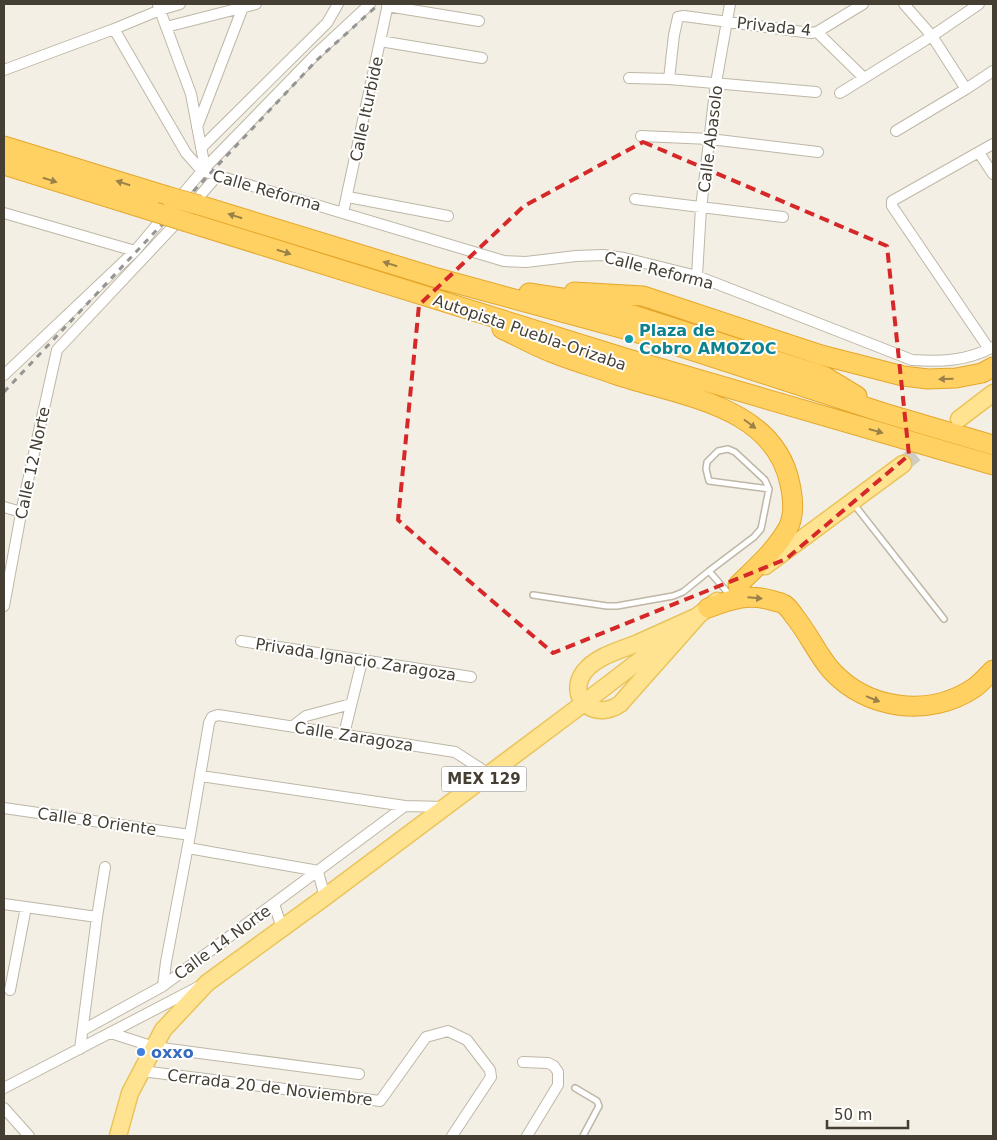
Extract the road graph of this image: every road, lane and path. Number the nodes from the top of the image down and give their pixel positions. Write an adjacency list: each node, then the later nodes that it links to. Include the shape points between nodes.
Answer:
1 (180, 4): 10 (street)
2 (256, 4): 11 (street)
3 (338, 4): 35 (street, via 327,23)
4 (370, 4): 39 (street, via 315,55)
5 (730, 4): 13 (street, Calle Abasolo)
6 (863, 4): 16 (street, Privada 4)
7 (904, 4): 17 (street)
8 (979, 4): 17 (street)
9 (387, 5): 12 (street); 18 (street, Calle Iturbide)
10 (159, 7): 14 (street); 15 (street)
11 (243, 7): 14 (street); 29 (street)
12 (480, 21)
13 (727, 22): 16 (street, Privada 4); 24 (street, Privada 4, via 678,17); 25 (street, Calle Abasolo)
14 (166, 27): 29 (street, via 190,94)
15 (114, 29): 20 (street); 39 (street, via 186,153)
16 (817, 32): 23 (street)
17 (932, 36): 23 (street); 26 (street)
18 (380, 41): 19 (street); 42 (street, Calle Iturbide)
19 (482, 58)
20 (4, 70)
21 (993, 71): 26 (street)
22 (629, 78): 24 (street)
23 (864, 78): 28 (street)
24 (670, 79): 25 (street)
25 (716, 83): 27 (street); 32 (street, Calle Abasolo)
26 (966, 89): 30 (street)
27 (816, 92)
28 (840, 93)
29 (197, 127): 35 (street)
30 (896, 131)
31 (640, 136): 32 (street)
32 (710, 139): 36 (street); 44 (street, Calle Abasolo)
33 (993, 144): 37 (street)
34 (4, 146): 51 (highway, Autopista Puebla-Orizaba, one-way to 34, bridge)
35 (201, 148): 39 (street)
36 (818, 152)
37 (979, 153): 40 (street); 54 (street, via 895,198 892,206)
38 (4, 165): 52 (highway, Autopista Puebla-Orizaba, one-way to 52, bridge)
39 (203, 170): 41 (street, Calle Reforma); 49 (street)
40 (993, 174)
41 (217, 176): 46 (street, Calle Reforma); 67 (street, Calle 12 Norte, via 57,350)
42 (348, 197): 46 (street, Calle Iturbide); 47 (street)
43 (635, 199): 44 (street)
44 (702, 208): 48 (street); 50 (street, Calle Abasolo)
45 (4, 213): 49 (street)
46 (343, 213): 50 (street, Calle Reforma, via 504,261 602,255)
47 (448, 216)
48 (783, 217)
49 (135, 251): 55 (street)
50 (697, 276): 54 (street, Calle Reforma, via 912,360 940,362)
51 (437, 278): 53 (highway, Autopista Puebla-Orizaba); 56 (highway, Autopista Puebla-Orizaba, via 568,299 636,316); 58 (highway, Autopista Puebla-Orizaba, via 632,331)
52 (406, 289): 59 (highway, Autopista Puebla-Orizaba, via 625,358); 59 (highway, Autopista Puebla-Orizaba, via 482,301 720,367 811,405); 70 (highway, one-way to 70, via 477,317 552,353 707,402 739,416 763,434 779,456 789,478 793,504 791,519 779,542)
53 (568, 291): 54 (highway, one-way to 53, via 982,373 956,378 902,376 821,355 643,296); 56 (highway, Autopista Puebla-Orizaba, via 640,306 751,342)
54 (992, 355)
55 (4, 375)
56 (824, 376): 58 (highway, Autopista Puebla-Orizaba)
57 (993, 393): 60 (main road)
58 (884, 413): 61 (highway, Autopista Puebla-Orizaba)
59 (829, 417): 63 (highway, Autopista Puebla-Orizaba, one-way to 63)
60 (959, 419)
61 (993, 445)
62 (903, 464): 65 (main road, MEX 129)
63 (993, 465)
64 (769, 489): 64 (lane, via 709,481 707,462 718,451 728,449 735,452 765,480); 69 (lane, via 761,528)
65 (852, 501): 70 (main road, MEX 129); 74 (lane)
66 (4, 507): 67 (street)
67 (21, 512): 68 (street, Calle 12 Norte)
68 (8, 562): 72 (street, Calle 12 Norte)
69 (709, 571): 70 (lane); 71 (lane, via 673,596 617,606)
70 (733, 589): 73 (main road, MEX 129)
71 (533, 595)
72 (4, 606)
73 (703, 612): 77 (highway, one-way to 77, via 736,598 768,599 785,604 831,670 873,700 896,706 925,706 953,698 974,688); 79 (main road, MEX 129); 79 (main road, via 620,704 612,710 601,711); 79 (main road, via 592,664 580,680 579,693)
74 (944, 619)
75 (241, 641): 76 (street, Privada Ignacio Zaragoza)
76 (362, 661): 78 (street, Privada Ignacio Zaragoza); 80 (street)
77 (993, 670)
78 (471, 677)
79 (584, 703): 84 (main road, MEX 129)
80 (351, 704): 82 (street, via 306,716); 83 (street)
81 (212, 717): 82 (street, Calle Zaragoza, via 218,715); 85 (street, Calle 14 Norte)
82 (293, 726): 83 (street, Calle Zaragoza)
83 (344, 734): 84 (street, Calle Zaragoza, via 455,752)
84 (490, 774): 87 (main road, MEX 129)
85 (201, 776): 86 (street); 89 (street, Calle 14 Norte)
86 (405, 806): 87 (street); 92 (street, Calle 14 Norte)
87 (446, 807): 93 (main road, MEX 129)
88 (4, 808): 89 (street, Calle 8 Oriente)
89 (190, 835): 90 (street, Calle 14 Norte)
90 (188, 848): 92 (street); 100 (street, Calle 14 Norte)
91 (105, 866): 97 (street)
92 (318, 872): 93 (street); 95 (street, Calle 14 Norte)
93 (325, 897): 98 (main road, MEX 129)
94 (4, 904): 96 (street)
95 (274, 904): 98 (street); 100 (street, Calle 14 Norte)
96 (26, 907): 97 (street); 101 (street)
97 (97, 917): 104 (street)
98 (282, 928): 99 (main road, MEX 129)
99 (207, 983): 103 (street); 106 (main road, MEX 129, via 164,1030)
100 (163, 986): 102 (street)
101 (10, 990)
102 (148, 995): 103 (street); 104 (street)
103 (144, 1015): 105 (street)
104 (83, 1030): 107 (street)
105 (111, 1033): 106 (street); 107 (street)
106 (154, 1047): 109 (main road, MEX 129); 110 (street)
107 (80, 1049): 111 (street)
108 (523, 1062): 117 (street, via 548,1064 558,1072 558,1085)
109 (142, 1071): 115 (main road, MEX 129, via 130,1093); 116 (street, Cerrada 20 de Noviembre, via 380,1101 426,1037 448,1031 467,1040 490,1070 491,1077)
110 (358, 1074)
111 (4, 1088)
112 (576, 1088): 118 (lane, via 597,1101 599,1106)
113 (4, 1108): 114 (street)
114 (29, 1136)
115 (118, 1136)
116 (452, 1136)
117 (527, 1136)
118 (583, 1136)

